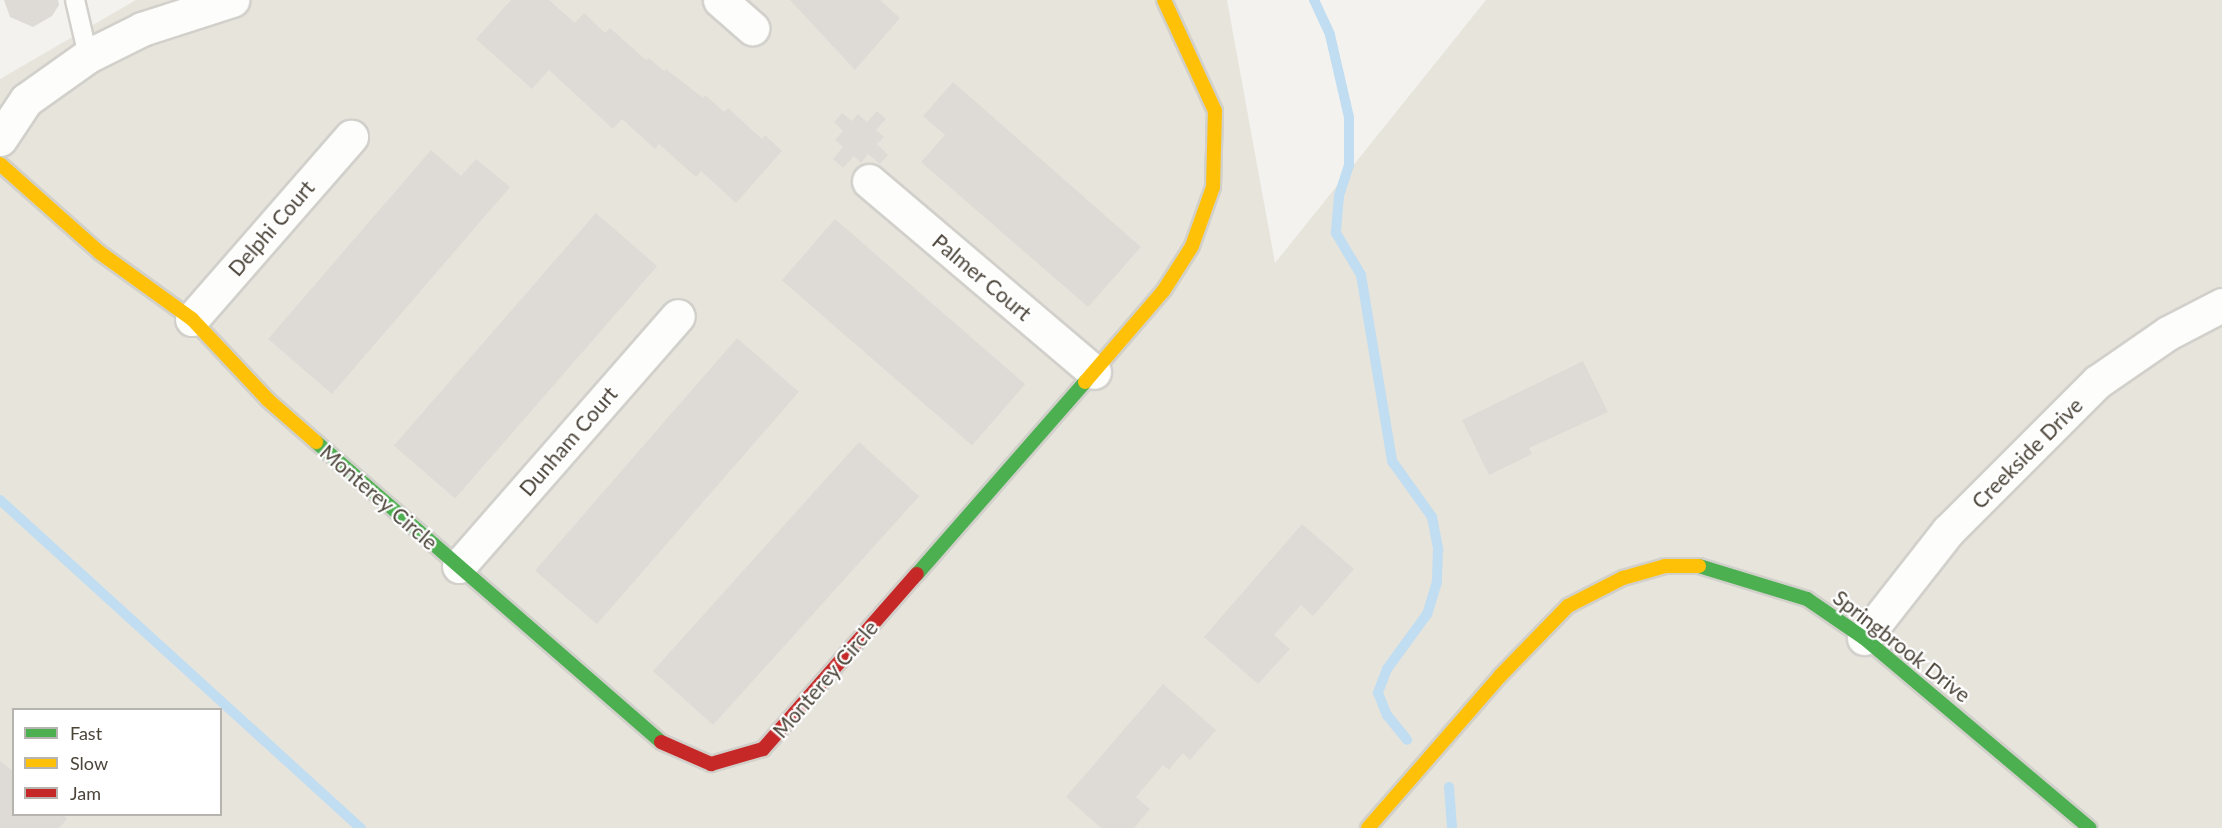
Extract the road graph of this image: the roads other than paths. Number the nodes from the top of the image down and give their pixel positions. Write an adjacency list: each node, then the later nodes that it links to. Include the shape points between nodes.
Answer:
1 (75, 0): 6 (lane)
2 (232, 0): 6 (street, via 142,29)
3 (720, 0): 5 (street)
4 (1164, 0): 14 (street, Monterey Circle, via 1215,111 1213,187 1192,246 1164,290)
5 (752, 28)
6 (88, 56): 8 (street, via 26,100)
7 (351, 137): 13 (street, Delphi Court)
8 (0, 139)
9 (0, 164): 13 (street, Monterey Circle, via 99,252)
10 (869, 181): 14 (street, Palmer Court)
11 (2222, 305): 16 (street, Creekside Drive, via 2168,333 2097,382 1948,531)
12 (678, 316): 15 (street, Dunham Court)
13 (192, 319): 15 (street, Monterey Circle, via 268,400)
14 (1095, 372): 15 (street, Monterey Circle, via 763,749 711,764 668,748)
15 (459, 566)
16 (1864, 638): 17 (street, Springbrook Drive, via 1807,599 1708,566 1665,566 1623,578 1568,606 1500,676); 18 (street, Springbrook Drive)
17 (1368, 828)
18 (2090, 828)

